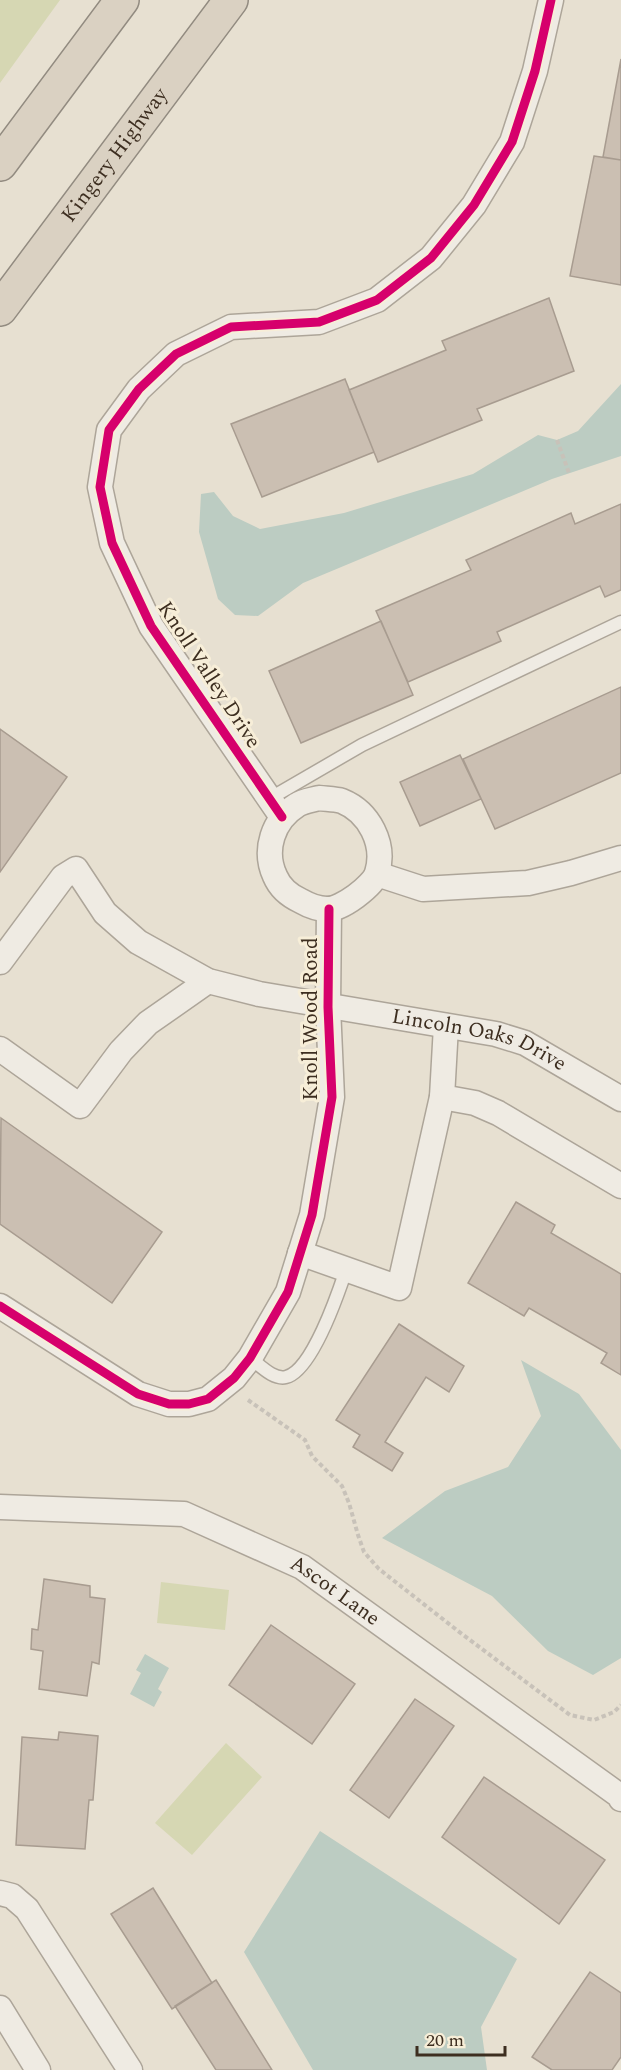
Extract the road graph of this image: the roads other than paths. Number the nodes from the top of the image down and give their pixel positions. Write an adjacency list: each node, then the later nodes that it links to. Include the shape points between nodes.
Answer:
1 (122, 0): 4 (highway)
2 (231, 0): 5 (highway, Kingery Highway)
3 (551, 0): 7 (street, Knoll Valley Drive, via 535,71 512,142 474,205 430,258 377,300 319,322 231,327 176,354 139,389 109,430 100,487 112,543 151,626)
4 (0, 164)
5 (0, 309)
6 (621, 622): 7 (lane, via 362,745)
7 (275, 808): 9 (street, via 319,798 340,801 359,811 373,827 379,848); 10 (street, Knoll Wood Road, via 269,857 275,878 289,895 307,905)
8 (621, 858): 9 (street, via 528,883 423,889)
9 (377, 874): 10 (street, Knoll Wood Road, via 349,901)
10 (329, 909): 13 (street, Knoll Wood Road)
11 (0, 962): 12 (street, Lincoln Oaks Drive, via 63,877 76,869 105,913 138,942)
12 (208, 981): 13 (street, Lincoln Oaks Drive); 15 (street, via 148,1023 121,1051 80,1106)
13 (328, 1006): 14 (street, Lincoln Oaks Drive); 19 (street, Knoll Wood Road, via 332,1097 312,1215)
14 (446, 1026): 16 (street); 17 (street, Lincoln Oaks Drive, via 525,1042)
15 (0, 1048)
16 (442, 1097): 18 (street, via 475,1103 498,1113); 20 (street, via 399,1288)
17 (621, 1099)
18 (621, 1186)
19 (300, 1253): 20 (street); 22 (street, Knoll Wood Road, via 288,1292)
20 (346, 1270): 22 (lane, via 329,1320 299,1370 286,1377 274,1376)
21 (0, 1306): 22 (street, Knoll Wood Road, via 138,1394 169,1404 208,1399)
22 (250, 1358)
23 (0, 1507): 24 (street, Ascot Lane, via 184,1514 302,1567)
24 (621, 1799)
25 (0, 1893): 28 (street, via 12,1896 27,1909)
26 (0, 2008): 27 (street)
27 (36, 2069)
28 (130, 2070)

